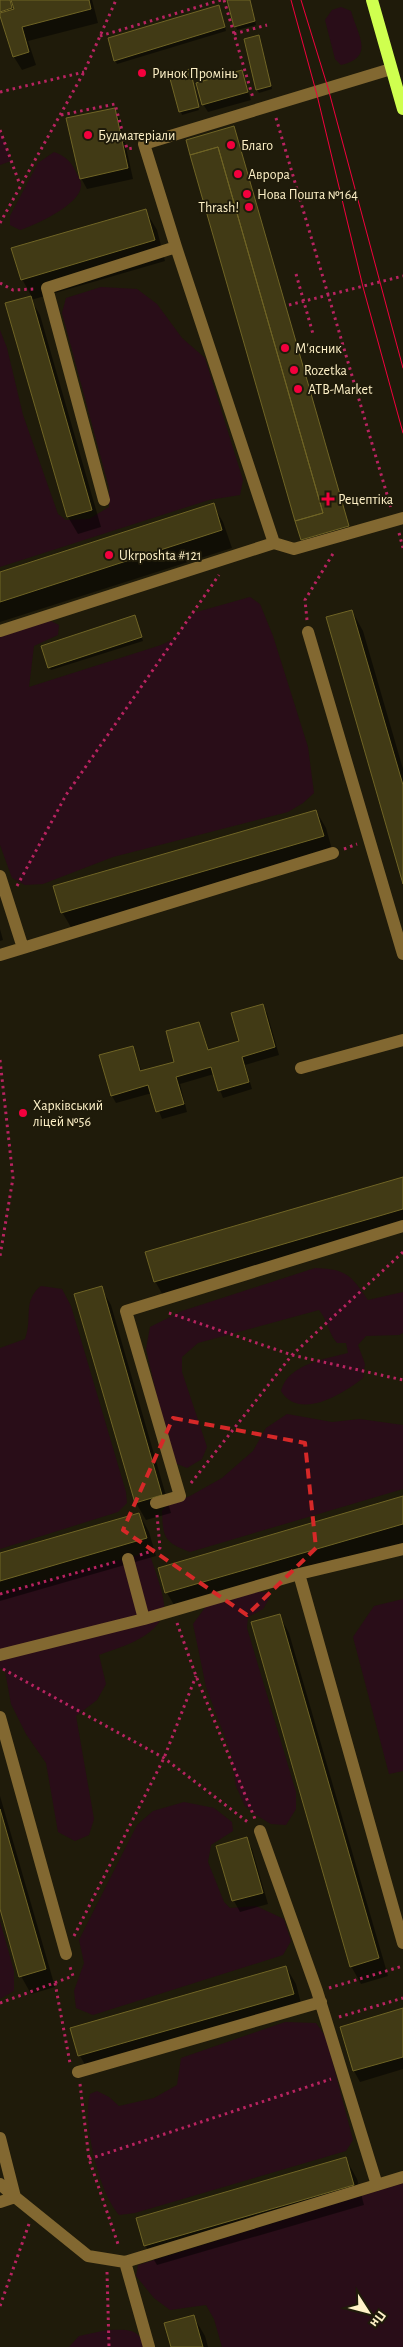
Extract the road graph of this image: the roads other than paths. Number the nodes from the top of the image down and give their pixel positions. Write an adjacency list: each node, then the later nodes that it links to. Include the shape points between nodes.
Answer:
1 (372, 0): 2 (main road)
2 (391, 69): 3 (main road); 4 (lane, via 144,144)
3 (403, 110)
4 (176, 247): 5 (lane, via 47,288); 7 (lane)
5 (104, 500)
6 (399, 519): 7 (lane, via 294,549)
7 (274, 543): 8 (lane)
8 (0, 631)
9 (308, 632): 13 (lane)
10 (333, 853): 12 (lane)
11 (0, 876): 12 (lane)
12 (23, 948): 14 (lane)
13 (403, 954)
14 (0, 955)
15 (403, 1040): 16 (lane)
16 (301, 1068)
17 (403, 1226): 18 (lane, via 126,1311 180,1496)
18 (156, 1502)
19 (403, 1549): 21 (lane)
20 (128, 1559): 22 (lane)
21 (299, 1574): 22 (lane); 26 (lane)
22 (144, 1619): 23 (lane)
23 (0, 1655)
24 (0, 1717): 27 (lane)
25 (260, 1831): 28 (lane)
26 (403, 1943)
27 (66, 1954)
28 (319, 1997): 29 (lane); 33 (lane)
29 (78, 2072)
30 (0, 2138): 34 (lane)
31 (403, 2177): 33 (lane)
32 (0, 2184): 34 (lane)
33 (377, 2185): 36 (lane)
34 (15, 2197): 35 (lane); 36 (lane, via 88,2256)
35 (0, 2202)
36 (125, 2262): 37 (lane)
37 (149, 2347)

